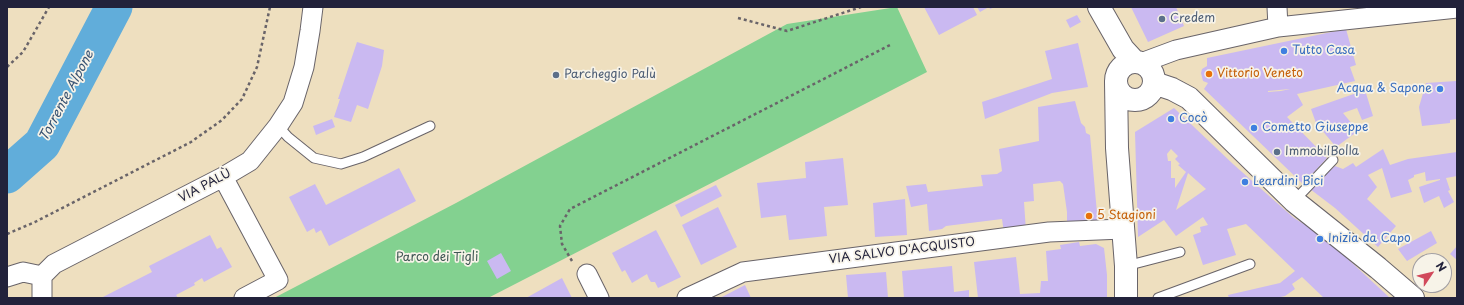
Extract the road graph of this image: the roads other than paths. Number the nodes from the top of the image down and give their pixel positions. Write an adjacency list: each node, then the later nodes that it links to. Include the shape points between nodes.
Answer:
1 (313, 7): 7 (street, VIA PALÙ, via 304,67 293,103)
2 (1098, 7): 6 (street, via 1127,53)
3 (1277, 7): 5 (street)
4 (1457, 8): 5 (street)
5 (1278, 27): 6 (street, via 1176,50 1167,59)
6 (1136, 73): 9 (street); 9 (street, via 1152,89 1126,113); 12 (street, via 1189,98)
7 (278, 126): 8 (lane, via 314,158 341,164 363,157); 11 (street, VIA PALÙ, via 250,161)
8 (430, 126)
9 (1117, 148): 13 (street)
10 (1333, 160): 12 (lane)
11 (223, 177): 18 (street, VIA PALÙ, via 54,264); 21 (street, via 278,280)
12 (1294, 201): 26 (street)
13 (1123, 229): 16 (street); 23 (street, VIA SALVO D'ACQUISTO, via 1050,232 743,272)
14 (1180, 252): 16 (lane)
15 (1250, 264): 25 (lane)
16 (1126, 266): 24 (street)
17 (587, 274): 22 (street)
18 (42, 276): 19 (street, via 23,272); 20 (street)
19 (7, 277)
20 (42, 298)
21 (244, 298)
22 (599, 298)
23 (687, 298)
24 (1126, 298)
25 (1158, 298)
26 (1413, 298)

